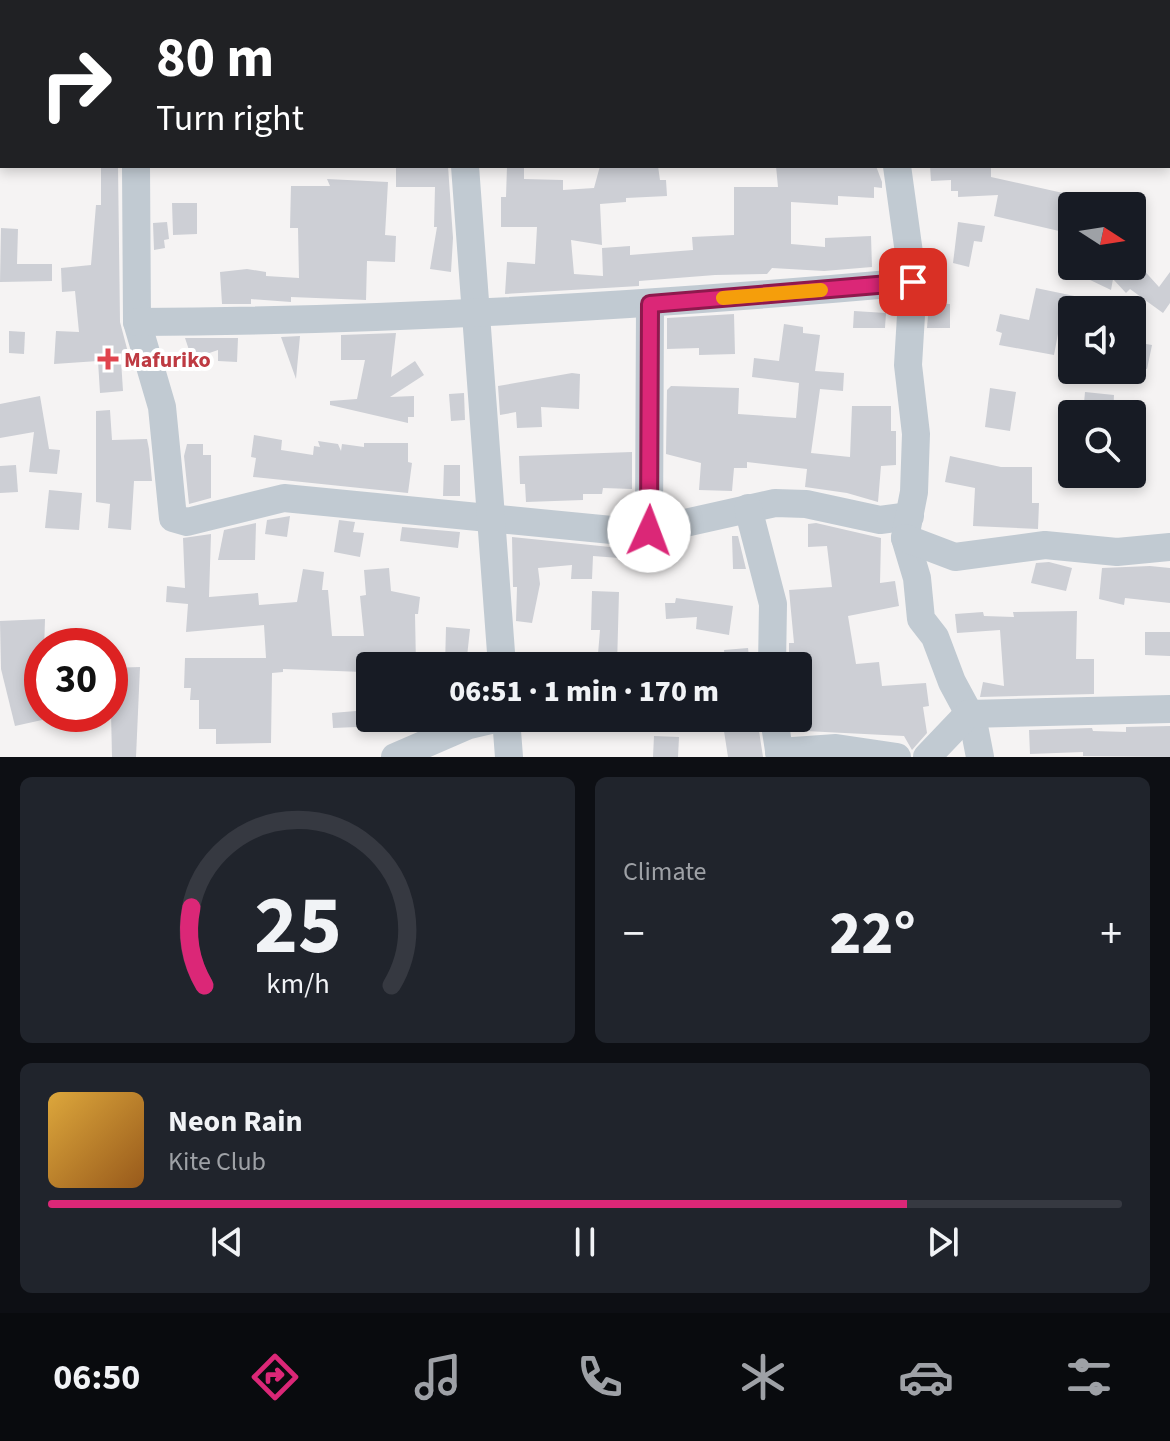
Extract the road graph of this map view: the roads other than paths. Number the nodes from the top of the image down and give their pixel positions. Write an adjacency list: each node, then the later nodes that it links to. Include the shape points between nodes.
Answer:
1 (136, 168): 7 (street)
2 (465, 168): 6 (street)
3 (897, 168): 4 (street)
4 (913, 282): 5 (street); 10 (street, via 908,365 916,434)
5 (650, 304): 6 (street); 11 (street)
6 (475, 311): 7 (street, via 307,321); 9 (street)
7 (137, 322): 9 (street, via 162,407 173,518 187,522 284,498)
8 (748, 508): 10 (street, via 806,504); 11 (street); 14 (street, via 773,604)
9 (488, 516): 11 (street); 13 (street)
10 (907, 527): 12 (street, via 955,557 1045,545 1117,552); 16 (street, via 921,619 935,637)
11 (649, 531)
12 (1170, 547)
13 (501, 652)
14 (772, 652)
15 (1170, 709): 16 (street)
16 (968, 714): 24 (street); 25 (street)
17 (453, 732): 21 (street)
18 (507, 732): 22 (street)
19 (776, 732): 20 (street)
20 (780, 754): 23 (street, via 836,748)
21 (395, 757)
22 (509, 757)
23 (897, 757)
24 (927, 757)
25 (980, 757)

